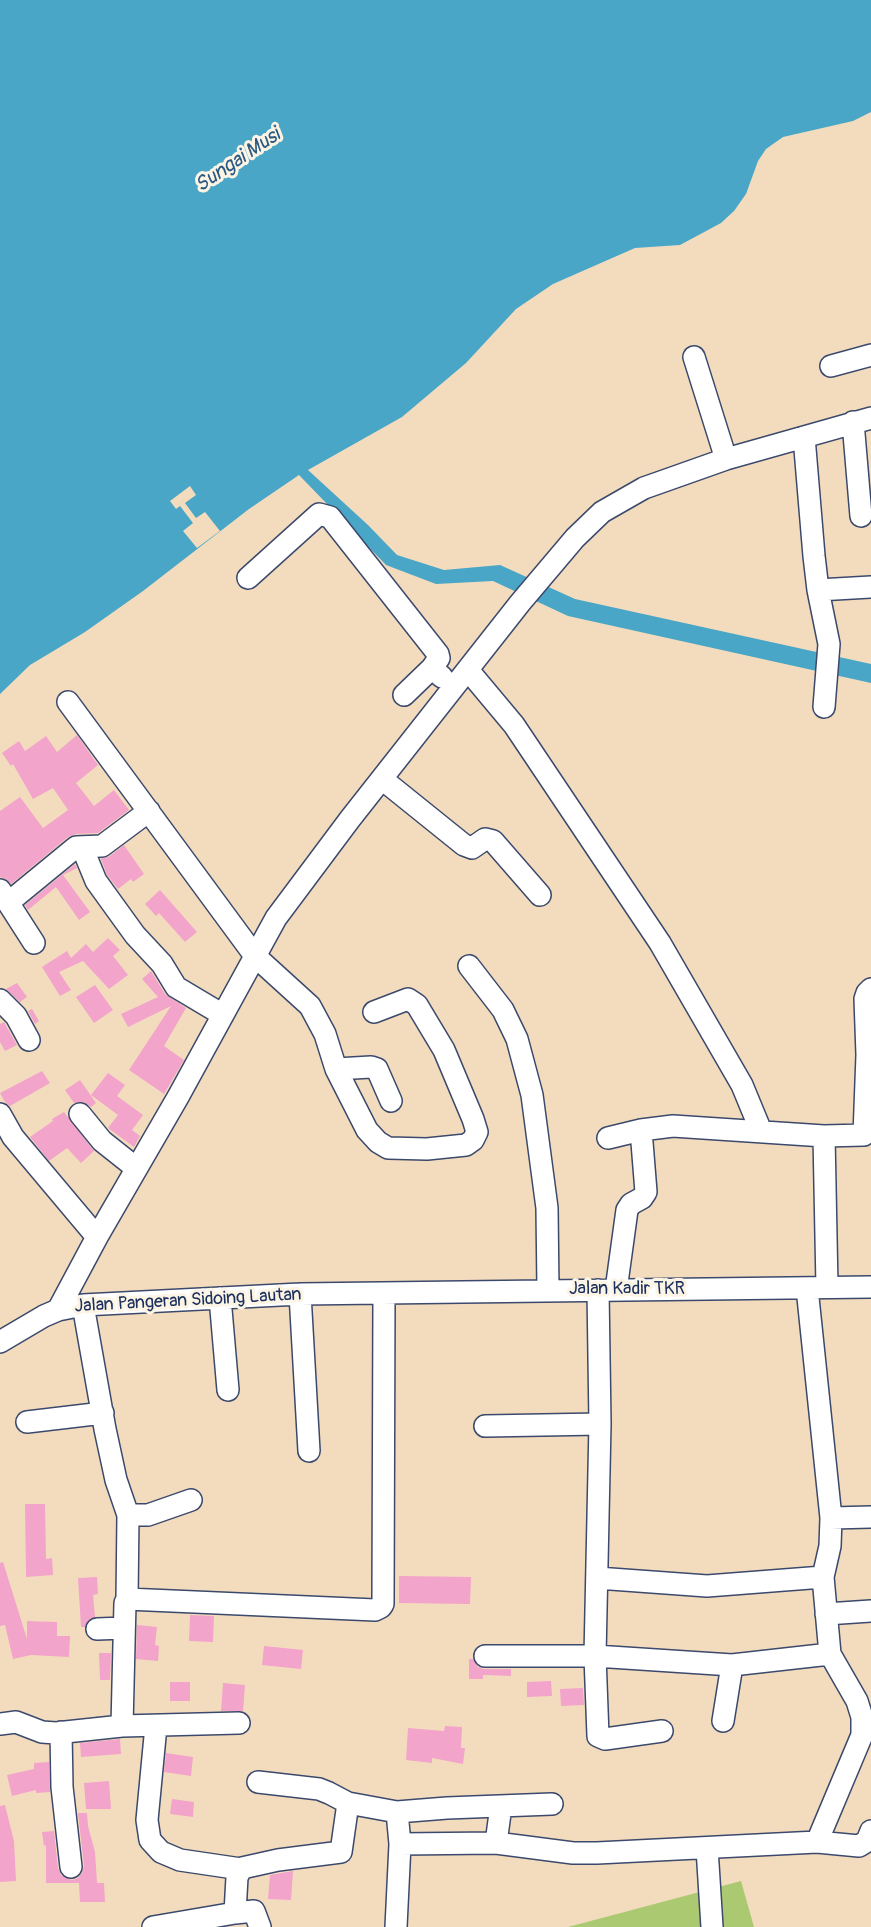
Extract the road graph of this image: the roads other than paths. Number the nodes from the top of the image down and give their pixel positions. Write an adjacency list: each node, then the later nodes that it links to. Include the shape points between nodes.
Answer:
1 (871, 355): 3 (street)
2 (694, 357): 6 (street)
3 (831, 366)
4 (862, 420): 5 (street); 7 (street)
5 (804, 436): 6 (street); 10 (street)
6 (726, 459): 12 (street, via 644,488 602,512 575,538)
7 (861, 516)
8 (248, 578): 11 (street, via 319,514 330,517 438,654)
9 (871, 587): 10 (street)
10 (818, 590): 16 (street, via 829,644)
11 (432, 668): 13 (street); 14 (street)
12 (468, 670): 13 (street); 35 (street, via 514,725 660,943 742,1085)
13 (454, 687): 17 (street)
14 (404, 695)
15 (68, 702): 18 (street)
16 (824, 707)
17 (382, 779): 20 (street, via 464,845 472,848 485,839 493,841); 23 (street, via 276,918)
18 (148, 811): 19 (street, via 102,846); 23 (street)
19 (82, 847): 21 (street, via 76,847); 28 (street, via 96,881 176,987)
20 (540, 894)
21 (5, 904): 22 (street)
22 (34, 943)
23 (255, 956): 28 (street); 30 (street, via 310,1006 325,1034)
24 (469, 966): 43 (street, via 503,1010 517,1039 532,1095 547,1208)
25 (871, 989): 37 (street, via 866,999)
26 (0, 1000): 29 (street, via 16,1016)
27 (374, 1012): 30 (street, via 408,999 417,1005 444,1050 469,1109 477,1132 473,1140 466,1145 427,1149 388,1148 367,1130)
28 (223, 1015): 39 (street)
29 (29, 1040)
30 (336, 1069): 31 (street, via 376,1069)
31 (391, 1101)
32 (80, 1113): 39 (street, via 102,1141)
33 (0, 1114): 40 (street, via 13,1137)
34 (640, 1130): 35 (street, via 673,1126); 38 (street); 44 (street, via 645,1192 627,1210)
35 (761, 1131): 36 (street)
36 (824, 1136): 37 (street); 42 (street)
37 (867, 1137)
38 (608, 1138)
39 (136, 1168): 40 (street)
40 (97, 1237): 49 (street)
41 (871, 1287): 42 (street, Jalan Kadir TKR)
42 (817, 1288): 44 (street, Jalan Kadir TKR); 60 (street)
43 (548, 1290): 44 (street, Jalan Kadir TKR); 46 (street, Jalan Kadir TKR)
44 (607, 1290): 54 (street)
45 (300, 1294): 46 (street, Jalan Pangeran Sidoing Lautan); 47 (street, Jalan Pangeran Sidoing Lautan); 56 (street)
46 (384, 1294): 63 (street, via 381,1607 375,1610)
47 (219, 1298): 48 (street, Jalan Pangeran Sidoing Lautan); 51 (street)
48 (83, 1305): 49 (street, Jalan Pangeran Sidoing Lautan); 52 (street)
49 (58, 1310): 50 (street, Jalan Pangeran Sidoing Lautan)
50 (5, 1339)
51 (228, 1390)
52 (103, 1413): 53 (street); 58 (street, via 116,1480)
53 (27, 1422)
54 (600, 1424): 55 (street); 62 (street)
55 (485, 1426)
56 (309, 1451)
57 (192, 1500): 58 (street, via 148,1515)
58 (128, 1515): 63 (street)
59 (871, 1517): 60 (street)
60 (831, 1518): 61 (street)
61 (823, 1577): 62 (street, via 707,1586); 65 (street)
62 (597, 1578): 70 (street)
63 (127, 1599): 66 (street)
64 (871, 1611): 65 (street)
65 (826, 1614): 68 (street)
66 (124, 1628): 67 (street); 75 (street)
67 (97, 1629)
68 (830, 1654): 71 (street); 79 (street, via 857,1701)
69 (486, 1656): 70 (street)
70 (595, 1656): 71 (street); 77 (street, via 598,1736 605,1739)
71 (732, 1665): 72 (street)
72 (723, 1721)
73 (239, 1723): 76 (street)
74 (18, 1725): 78 (street)
75 (122, 1726): 76 (street); 78 (street)
76 (156, 1726): 91 (street, via 147,1827 155,1848 171,1857)
77 (662, 1731)
78 (61, 1732): 90 (street, via 62,1787)
79 (866, 1737): 86 (street)
80 (258, 1782): 81 (street, via 319,1789)
81 (348, 1803): 84 (street); 91 (street, via 340,1853)
82 (552, 1804): 83 (street)
83 (501, 1806): 84 (street); 87 (street)
84 (397, 1812): 88 (street)
85 (871, 1831): 86 (street, via 862,1845)
86 (817, 1842): 89 (street)
87 (496, 1843): 88 (street); 89 (street, via 573,1853)
88 (399, 1844): 95 (street)
89 (707, 1848): 96 (street)
90 (71, 1867)
91 (241, 1869): 92 (street)
92 (235, 1913): 93 (street); 94 (street, via 254,1911)
93 (153, 1927)
94 (260, 1927)
95 (396, 1927)
96 (712, 1927)

